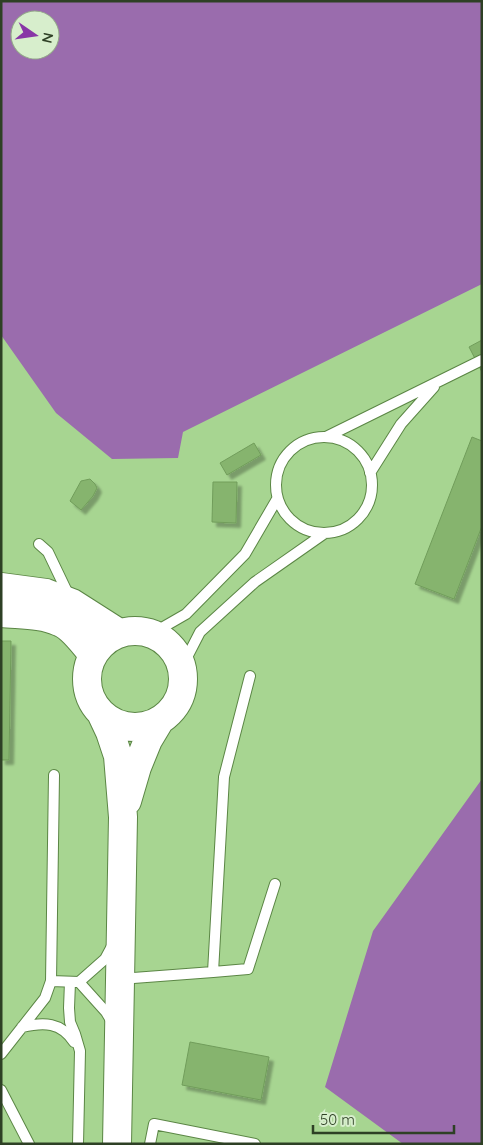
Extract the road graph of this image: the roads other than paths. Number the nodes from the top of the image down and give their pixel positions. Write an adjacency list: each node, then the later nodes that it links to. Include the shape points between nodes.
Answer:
1 (482, 360): 2 (lane)
2 (438, 383): 3 (lane); 4 (lane, via 402,424)
3 (326, 437): 4 (lane, via 354,447); 5 (lane, via 304,441 286,455 276,476)
4 (370, 473): 6 (lane, via 371,494 362,514 346,528)
5 (277, 499): 6 (lane, via 295,524); 12 (lane, via 245,554 186,614)
6 (325, 533): 14 (lane, via 254,582 200,632)
7 (39, 544): 9 (lane, via 48,552)
8 (1, 587): 9 (main road, via 46,593)
9 (72, 603): 11 (main road)
10 (1, 614): 13 (main road, via 61,622)
11 (119, 633): 12 (main road, via 130,630); 13 (main road, via 109,638)
12 (153, 634): 14 (main road, via 171,647)
13 (93, 655): 16 (main road, via 86,675 87,686)
14 (182, 667): 17 (main road, via 180,697)
15 (250, 676): 22 (lane, via 224,777)
16 (102, 715): 17 (main road, via 130,727 151,725); 19 (main road, via 118,756)
17 (160, 720): 19 (main road, via 137,767)
18 (54, 775): 24 (lane)
19 (123, 817): 21 (main road)
20 (275, 884): 22 (lane, via 248,969)
21 (120, 929): 23 (main road); 25 (lane, via 105,959)
22 (213, 972): 23 (lane)
23 (120, 979): 27 (main road)
24 (51, 981): 25 (lane); 26 (lane, via 45,998)
25 (75, 982): 27 (lane, via 106,1012); 28 (lane, via 70,1022)
26 (22, 1027): 28 (lane, via 46,1024 58,1028 68,1033); 29 (lane)
27 (118, 1033): 33 (main road)
28 (80, 1051): 32 (lane)
29 (1, 1054)
30 (1, 1090): 31 (lane)
31 (29, 1144)
32 (78, 1144)
33 (117, 1144)
34 (150, 1144): 35 (lane, via 154,1124)
35 (255, 1144)

